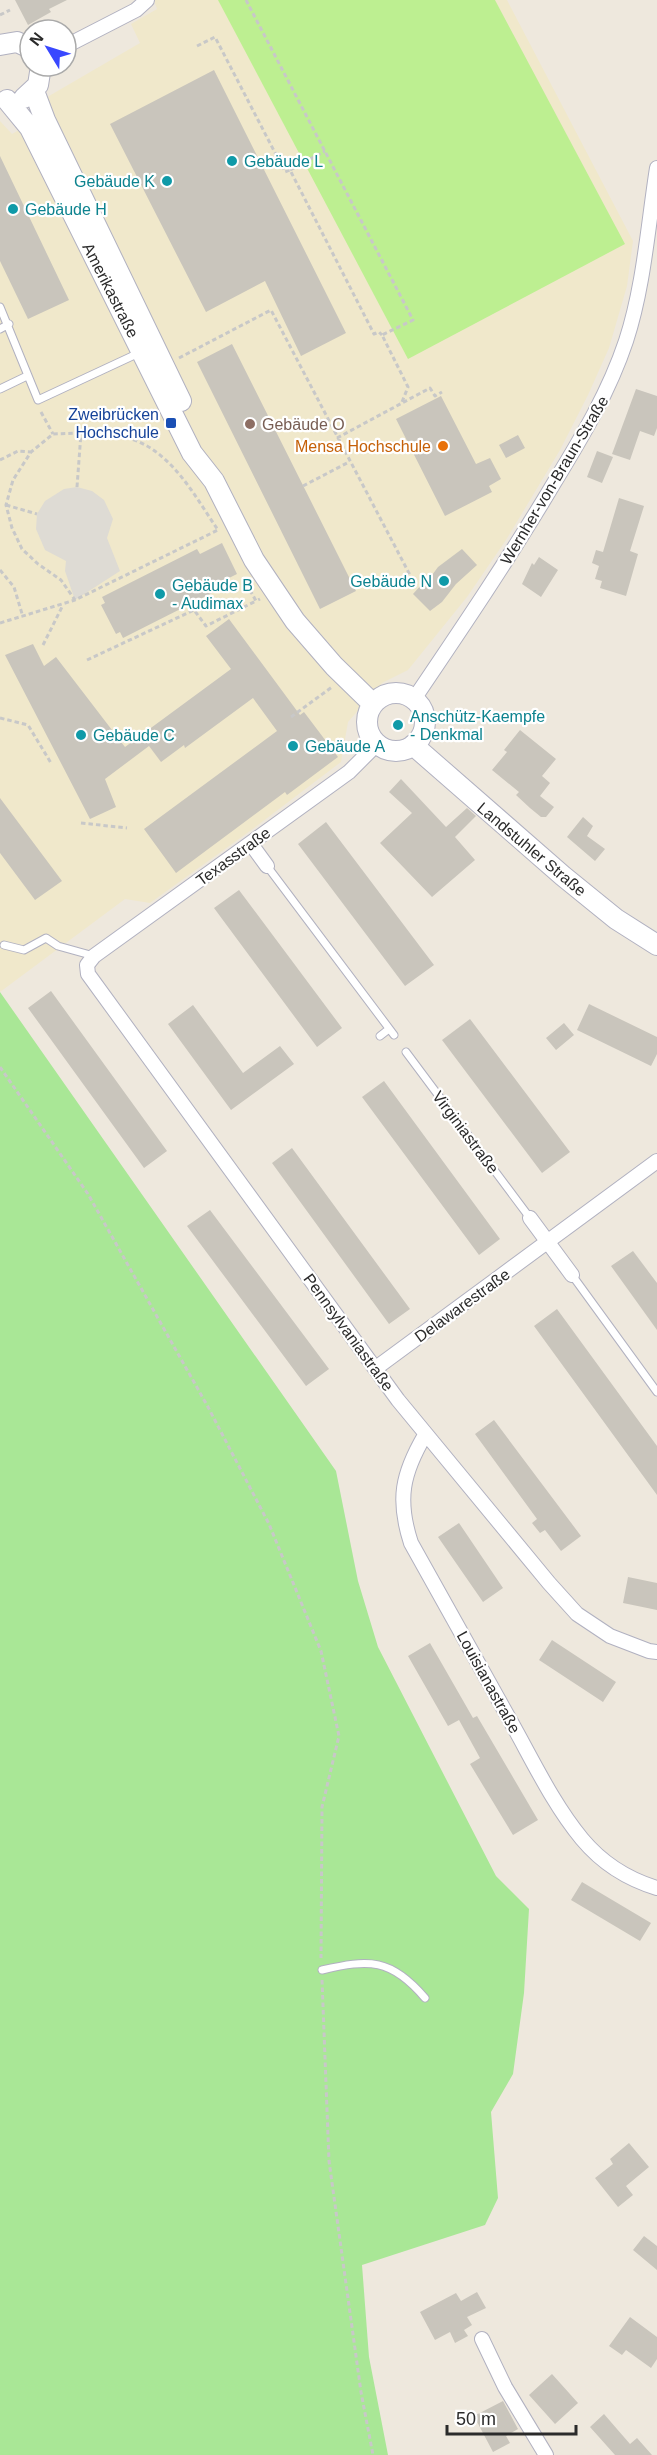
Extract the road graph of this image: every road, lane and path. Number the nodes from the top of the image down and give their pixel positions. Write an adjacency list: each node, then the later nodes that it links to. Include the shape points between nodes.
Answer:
1 (147, 0): 5 (street)
2 (246, 0): 12 (path)
3 (10, 10): 4 (path)
4 (0, 15)
5 (78, 40)
6 (18, 42): 7 (street)
7 (1, 43)
8 (197, 46): 14 (path, via 215,37 285,172)
9 (41, 78): 10 (street)
10 (34, 91): 11 (street, Amerikastraße, via 19,100); 19 (street, Amerikastraße)
11 (4, 99): 19 (street, Amerikastraße, via 30,128)
12 (325, 151): 14 (path); 18 (path, via 413,320)
13 (657, 168): 47 (street, Wernher-von-Braun-Straße, via 637,298 609,387 545,498)
14 (290, 170): 18 (path, via 374,334)
15 (0, 307): 16 (lane)
16 (9, 324): 17 (lane); 21 (lane)
17 (0, 329)
18 (382, 335): 25 (path, via 408,387)
19 (148, 349): 20 (street, Amerikastraße); 24 (lane); 32 (street, Amerikastraße, via 192,453)
20 (164, 366): 28 (path, via 271,310); 32 (street, Amerikastraße, via 205,449)
21 (27, 376): 22 (lane); 24 (lane)
22 (0, 389)
23 (442, 392): 25 (path, via 435,396 430,388)
24 (38, 400): 27 (path)
25 (402, 402): 28 (path)
26 (81, 433): 27 (path); 34 (path); 39 (path, via 136,441 156,452 181,476 218,530)
27 (53, 434): 29 (path)
28 (337, 438): 31 (path)
29 (31, 452): 30 (path, via 18,451); 35 (path, via 13,480)
30 (0, 460)
31 (350, 462): 33 (path); 38 (path)
32 (214, 482): 48 (street, Amerikastraße, via 254,560 295,621)
33 (303, 486)
34 (77, 487)
35 (6, 505): 36 (path); 39 (path, via 22,549 61,580)
36 (37, 514)
37 (0, 570): 42 (path, via 15,587)
38 (410, 575)
39 (75, 600): 41 (path)
40 (256, 601): 45 (path, via 206,626 194,610)
41 (63, 605): 42 (path); 44 (path)
42 (23, 617): 43 (path)
43 (0, 623)
44 (42, 645)
45 (87, 660)
46 (332, 688): 49 (path)
47 (414, 699): 48 (street, via 396,693); 52 (street, via 424,722)
48 (373, 704): 51 (street, via 367,725)
49 (291, 717)
50 (0, 718): 53 (path, via 28,725)
51 (377, 744): 52 (street, via 395,751); 56 (street, Texasstraße, via 349,772)
52 (413, 745): 59 (street, Landstuhler Straße, via 616,919)
53 (51, 763)
54 (81, 823): 55 (path)
55 (127, 828)
56 (251, 844): 57 (street); 60 (street, Texasstraße)
57 (267, 866): 61 (lane, via 392,1032)
58 (4, 945): 60 (lane, via 24,950 46,938)
59 (657, 945)
60 (91, 960): 68 (street, Pennsylvaniastraße, via 92,981)
61 (380, 1036)
62 (406, 1052): 65 (lane, Virginiastraße)
63 (0, 1067): 73 (path, via 88,1194 208,1407 269,1524 321,1652 339,1736 322,1807)
64 (657, 1161): 66 (street, Delawarestraße)
65 (530, 1218): 66 (street, Virginiastraße)
66 (548, 1242): 67 (street); 68 (street, Delawarestraße)
67 (572, 1275): 69 (lane)
68 (376, 1368): 70 (street, Pennsylvaniastraße)
69 (657, 1392)
70 (425, 1435): 71 (street, Pennsylvaniastraße, via 578,1614 610,1636); 72 (street, Louisianastraße, via 406,1472 403,1490 411,1543 552,1795 581,1838 620,1872)
71 (657, 1652)
72 (657, 1888)
73 (322, 1970): 74 (lane, via 354,1963 381,1965 405,1977); 76 (path, via 328,2161)
74 (425, 1998)
75 (482, 2339): 77 (street, via 505,2387)
76 (373, 2455)
77 (546, 2455)

